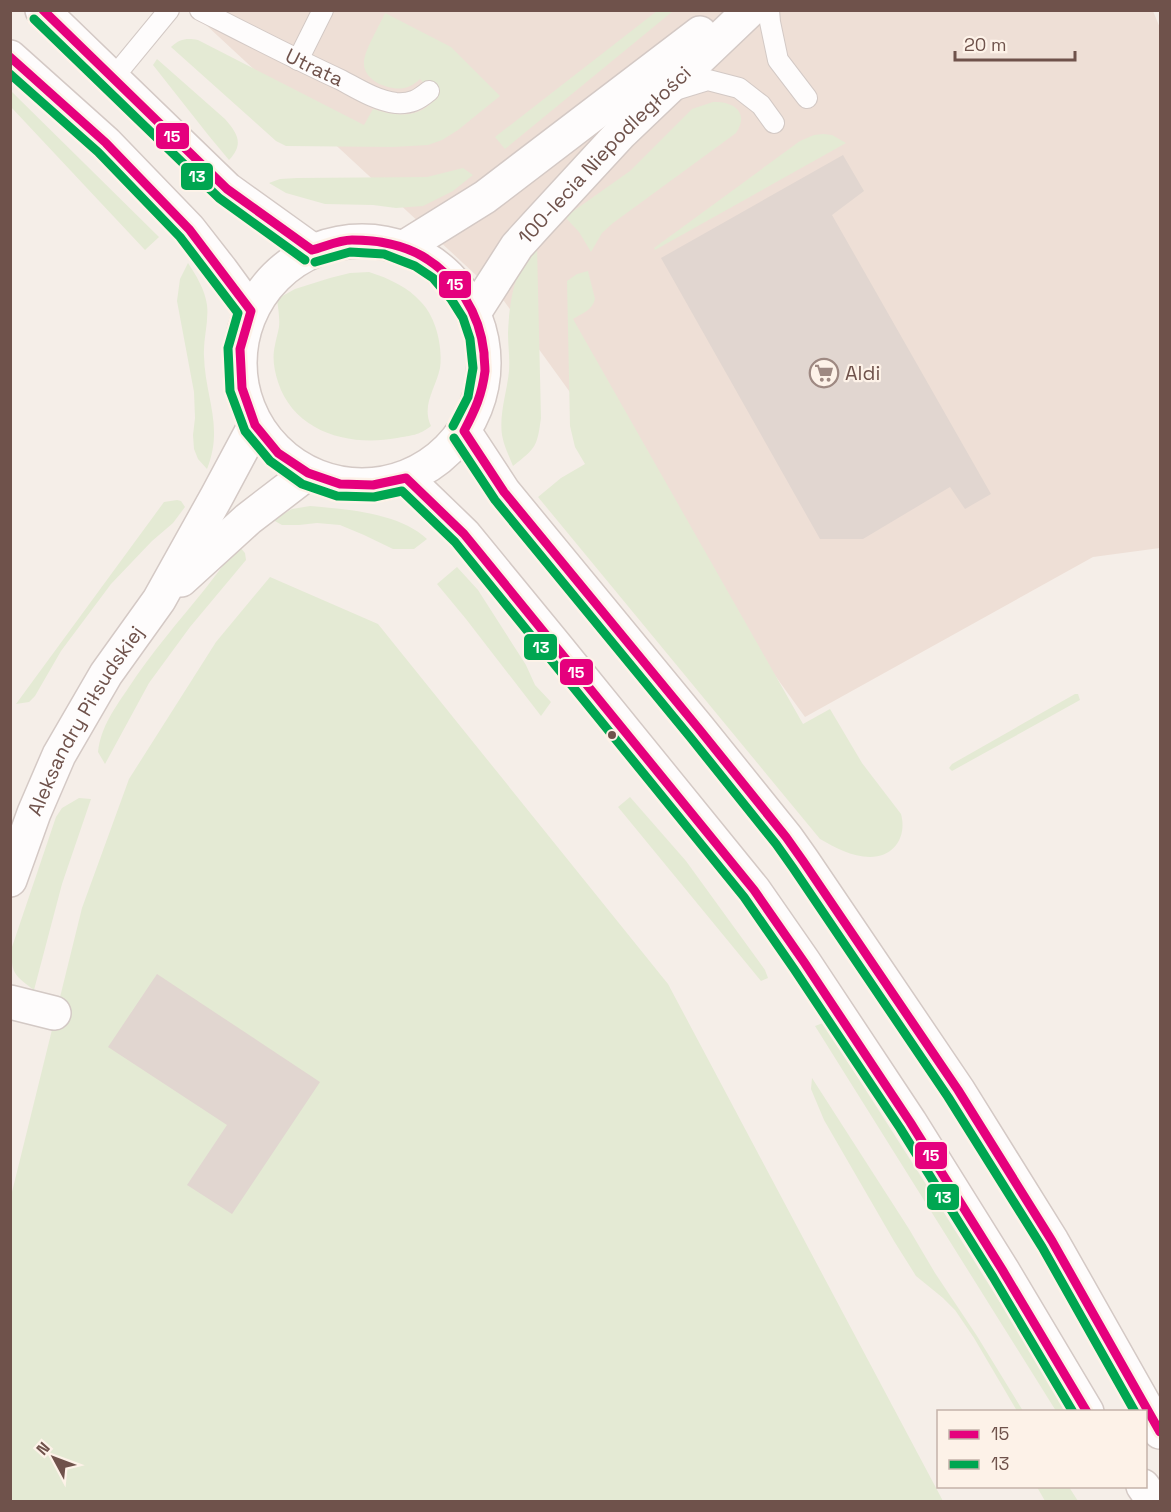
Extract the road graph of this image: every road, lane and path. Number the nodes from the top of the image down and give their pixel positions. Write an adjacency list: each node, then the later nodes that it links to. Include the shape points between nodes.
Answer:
1 (42, 10): 10 (main road)
2 (169, 10): 10 (lane)
3 (200, 10): 9 (lane, Utrata)
4 (323, 10): 9 (lane)
5 (731, 10): 15 (main road, 100-lecia Niepodległości, via 485,197)
6 (750, 10): 12 (main road, 100-lecia Niepodległości)
7 (769, 10): 13 (lane, via 778,60)
8 (10, 57): 17 (main road, via 106,143 189,229)
9 (298, 60): 11 (lane, Utrata, via 394,103 418,100)
10 (113, 78): 16 (main road, via 227,189)
11 (429, 91)
12 (661, 95): 14 (lane, via 708,80 739,88 761,105); 18 (main road, 100-lecia Niepodległości, via 518,246)
13 (807, 98)
14 (774, 123)
15 (403, 248): 16 (main road, via 386,242 349,240); 18 (main road, via 441,269)
16 (312, 250): 17 (main road, via 287,265 266,286)
17 (251, 311): 19 (main road, via 240,349 242,388)
18 (474, 313): 20 (main road, via 482,336 485,369 479,401)
19 (255, 424): 21 (main road, via 278,453); 23 (main road, Aleksandry Piłsudskiej)
20 (464, 431): 22 (main road, via 448,451); 28 (main road, via 504,492 803,861 964,1100 1052,1241)
21 (308, 474): 22 (main road, via 340,484 373,485); 23 (main road, Aleksandry Piłsudskiej, via 248,519)
22 (406, 478): 27 (main road, via 464,534 754,890 910,1122)
23 (159, 600): 24 (main road, Aleksandry Piłsudskiej, via 106,674 59,755)
24 (10, 880)
25 (10, 1002): 26 (main road)
26 (54, 1013)
27 (1087, 1410)
28 (1161, 1431)
29 (1144, 1488): 30 (main road)
30 (1154, 1502)

